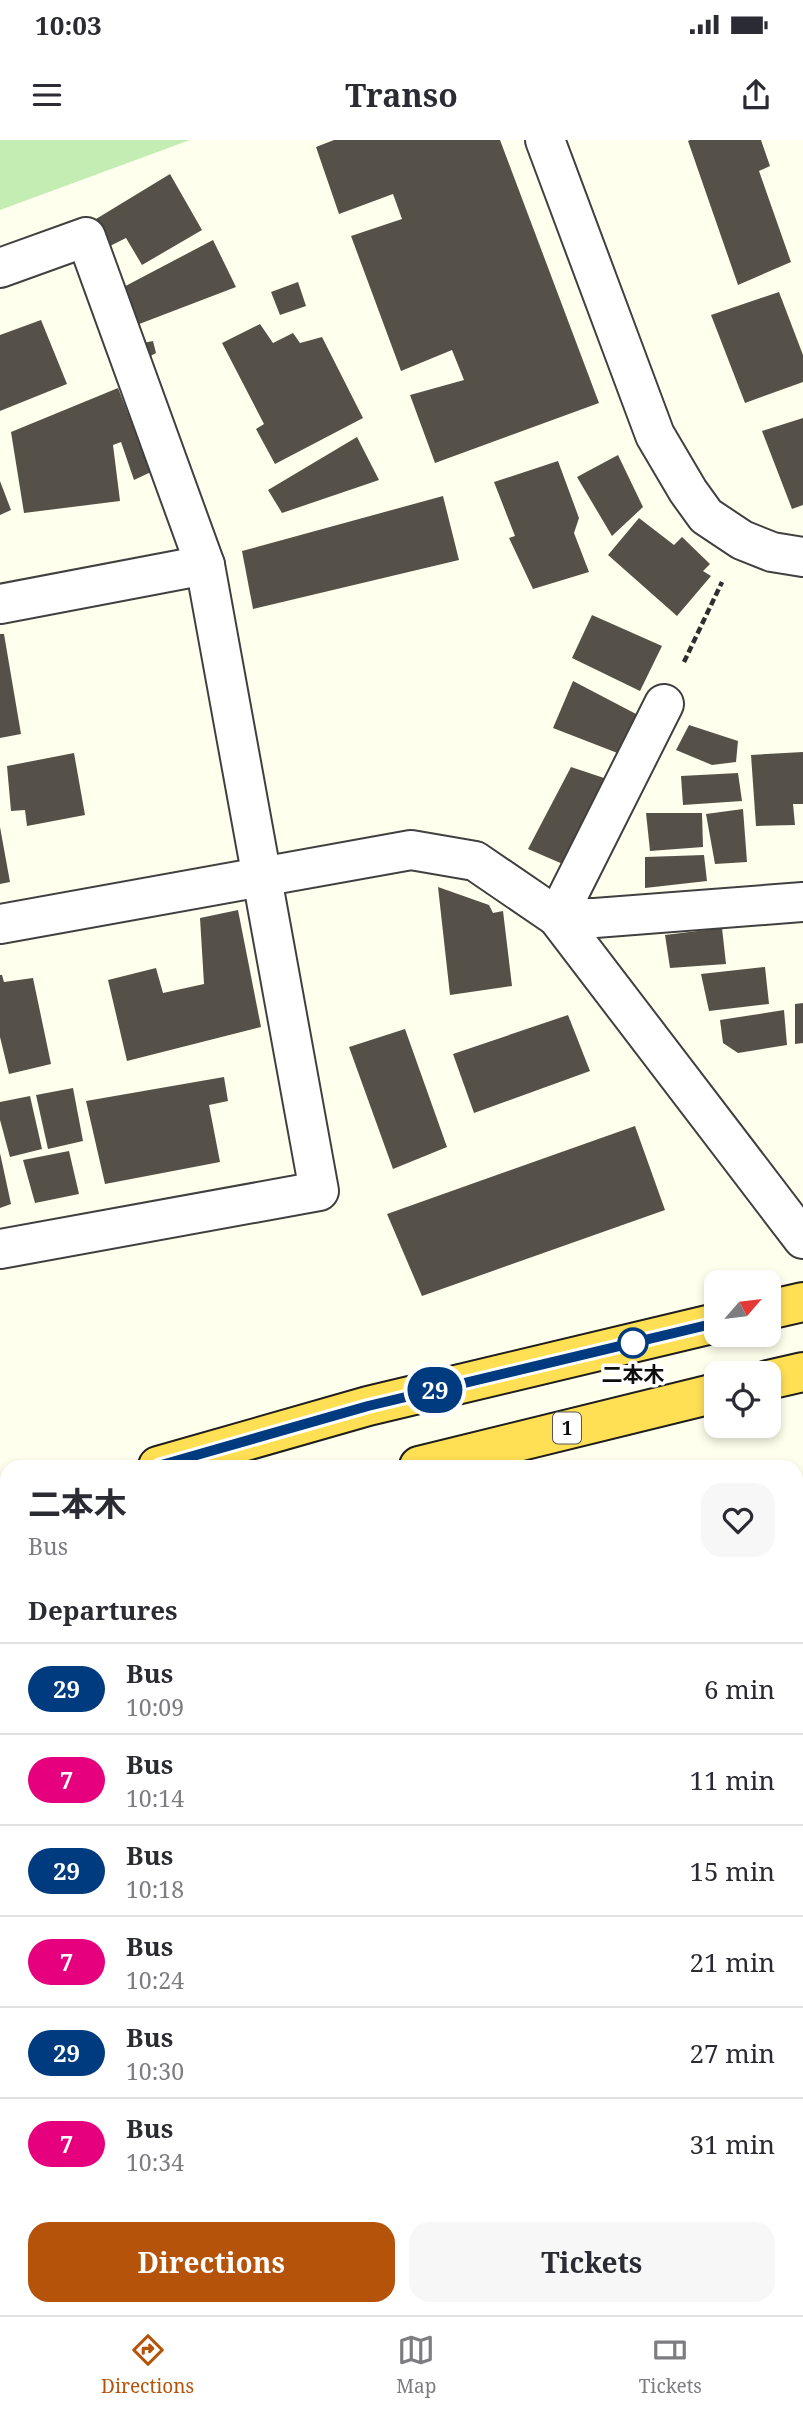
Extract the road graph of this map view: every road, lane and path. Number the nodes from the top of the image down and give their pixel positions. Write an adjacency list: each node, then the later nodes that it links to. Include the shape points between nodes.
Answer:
1 (545, 140): 3 (street, via 655,435 706,516)
2 (0, 268): 5 (street, via 86,237)
3 (742, 540): 4 (street, via 772,552); 7 (path)
4 (803, 557)
5 (205, 565): 6 (street); 8 (street)
6 (0, 604)
7 (664, 704): 10 (street)
8 (261, 877): 10 (street, via 411,850 475,861); 11 (street); 13 (street, via 319,1191)
9 (803, 902): 10 (street, via 595,919)
10 (557, 917): 12 (street)
11 (0, 924)
12 (803, 1239)
13 (0, 1249)
14 (803, 1302): 15 (highway)
15 (781, 1307)
16 (704, 1326): 20 (highway, via 368,1406)
17 (803, 1372): 18 (highway)
18 (781, 1377)
19 (704, 1395): 21 (highway, 1)
20 (179, 1460)
21 (443, 1460)

